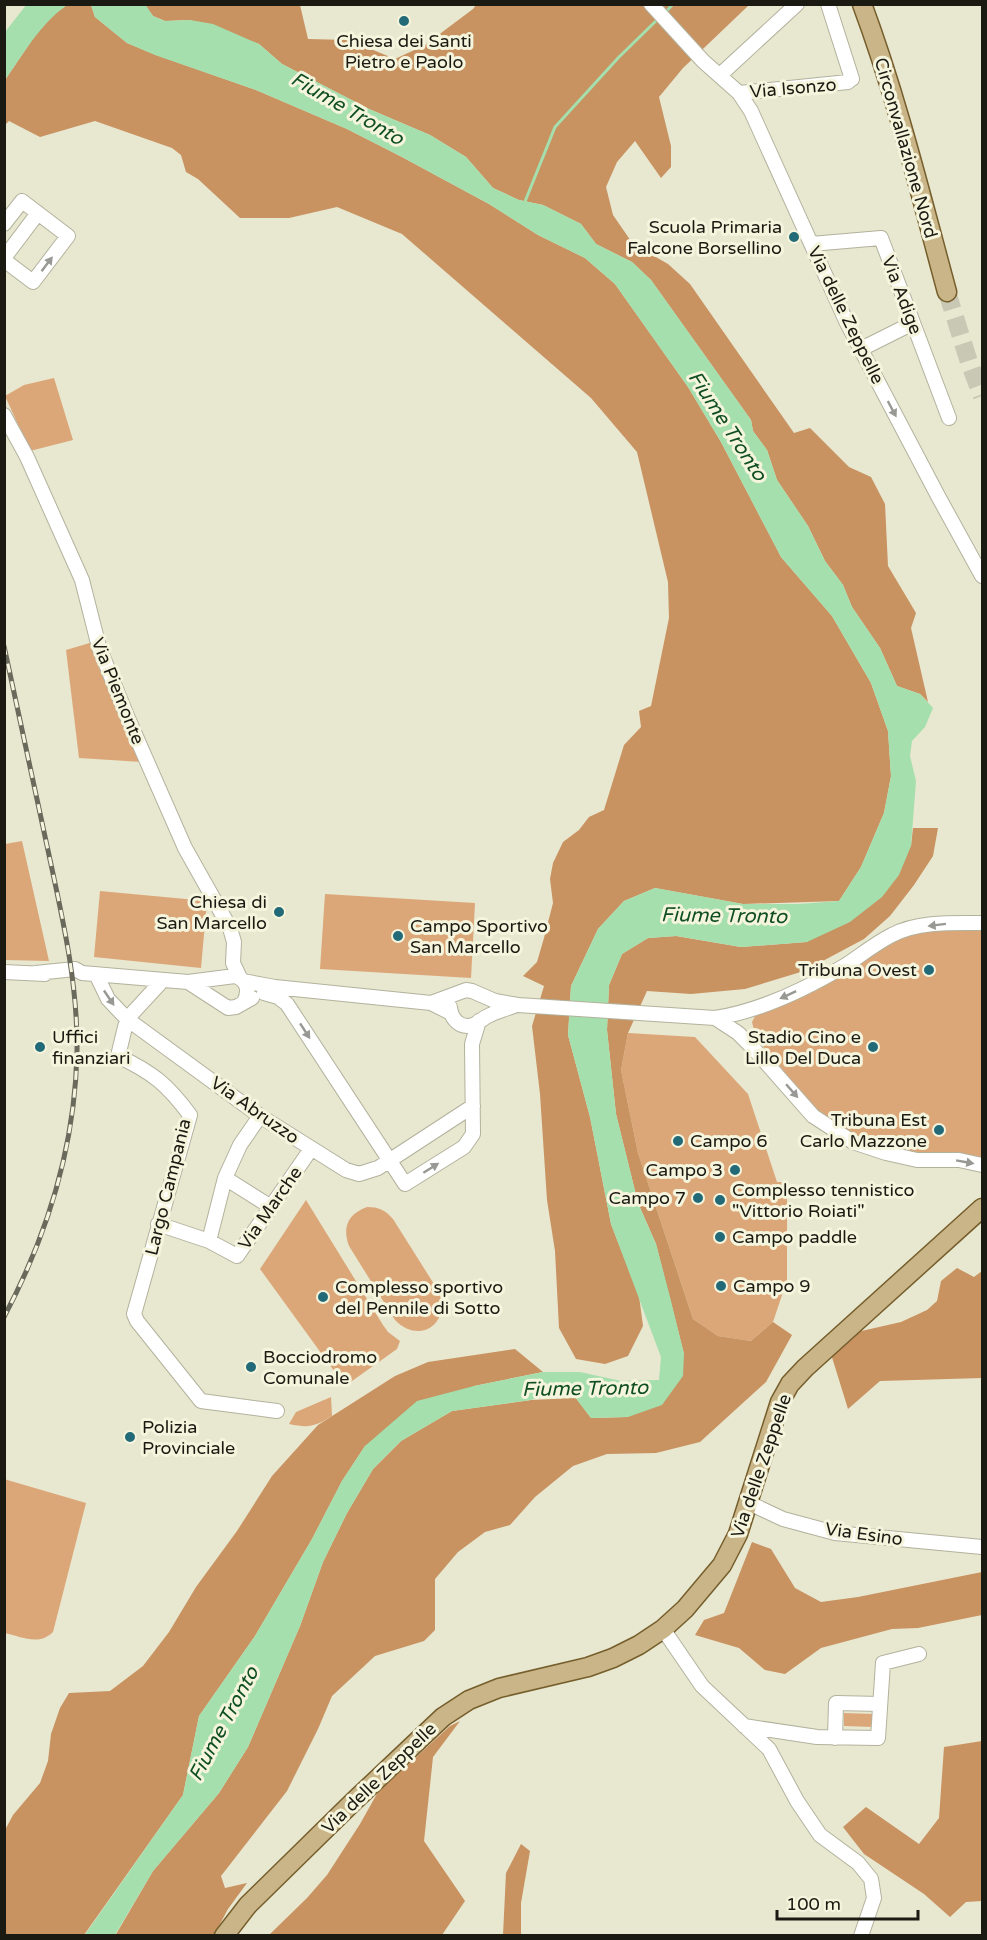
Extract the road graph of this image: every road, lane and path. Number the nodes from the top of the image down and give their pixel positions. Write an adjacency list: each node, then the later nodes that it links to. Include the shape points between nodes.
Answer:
1 (651, 4): 5 (street, Via delle Zeppelle, via 703,62)
2 (798, 4): 5 (street)
3 (828, 4): 6 (street, Via Isonzo, via 850,81)
4 (862, 4): 11 (main road, Circonvallazione Nord)
5 (720, 75): 6 (street, Via delle Zeppelle)
6 (739, 93): 9 (street, Via delle Zeppelle, via 751,111)
7 (38, 213): 8 (street, via 22,201); 10 (street); 10 (street, one-way to 7, via 33,282 68,236)
8 (4, 224)
9 (811, 244): 12 (street, Via Adige, via 881,238); 13 (street, Via delle Zeppelle)
10 (4, 259)
11 (947, 292)
12 (913, 323): 13 (street); 15 (street, Via Adige)
13 (861, 349): 16 (street, Via delle Zeppelle, one-way to 16)
14 (4, 415): 20 (street, Via Piemonte, via 82,580 99,647 185,848 230,928 234,942)
15 (949, 418)
16 (982, 576)
17 (982, 923): 30 (street, one-way to 30, via 951,923 893,934 831,974)
18 (4, 972): 19 (street, via 75,969 82,974)
19 (96, 974): 21 (street); 33 (street, Via Abruzzo, one-way to 33, via 108,999)
20 (233, 978): 22 (street); 23 (street); 26 (street, via 247,993); 27 (street, via 217,984 216,997)
21 (163, 980): 22 (street); 33 (street)
22 (188, 982): 27 (street)
23 (270, 990): 26 (street); 28 (street); 41 (street, one-way to 41, via 287,1004)
24 (456, 994): 25 (street, via 466,990); 28 (street); 31 (street)
25 (480, 995): 29 (street); 34 (street, via 485,1007)
26 (244, 1002): 27 (street, via 233,1008)
27 (220, 1003)
28 (431, 1003): 31 (street)
29 (518, 1005): 32 (street); 34 (street)
30 (761, 1007): 32 (street); 37 (street, via 745,1024)
31 (451, 1013): 35 (street)
32 (712, 1018): 37 (street, via 738,1033)
33 (127, 1019): 39 (street, Via Abruzzo); 46 (street, Largo Campania, via 118,1056 161,1080 190,1115)
34 (481, 1020): 35 (street, via 471,1026); 36 (street)
35 (462, 1025): 36 (street)
36 (472, 1044): 38 (street)
37 (753, 1048): 42 (street, one-way to 42, via 813,1116 853,1142 916,1160 960,1160)
38 (472, 1107): 41 (street); 41 (street, one-way to 38, via 405,1184 464,1148 473,1134)
39 (260, 1116): 40 (street, Via Abruzzo); 43 (street, via 240,1145)
40 (310, 1149): 41 (street, Via Abruzzo, via 359,1174); 44 (street, Via Marche)
41 (390, 1160)
42 (982, 1165)
43 (225, 1178): 44 (street); 47 (street)
44 (271, 1207): 47 (street, Via Marche, via 237,1256)
45 (982, 1208): 49 (main road, Via delle Zeppelle, via 790,1384 780,1402)
46 (158, 1224): 47 (street, Via Marche); 48 (street, Largo Campania, via 134,1314 139,1325 201,1401)
47 (208, 1241)
48 (277, 1411)
49 (749, 1503): 50 (street, Via Esino, via 783,1519 835,1533); 51 (main road, Via delle Zeppelle, via 722,1565)
50 (982, 1547)
51 (663, 1629): 54 (street, via 702,1686); 56 (main road, Via delle Zeppelle, via 613,1658 499,1688 469,1700 443,1718 248,1905)
52 (919, 1654): 53 (street, via 883,1663)
53 (880, 1704): 55 (street, via 878,1738); 55 (street, via 836,1703)
54 (744, 1726): 55 (street); 57 (street, via 769,1749 820,1835 858,1863 871,1879 874,1898)
55 (835, 1738)
56 (224, 1935)
57 (861, 1935)

